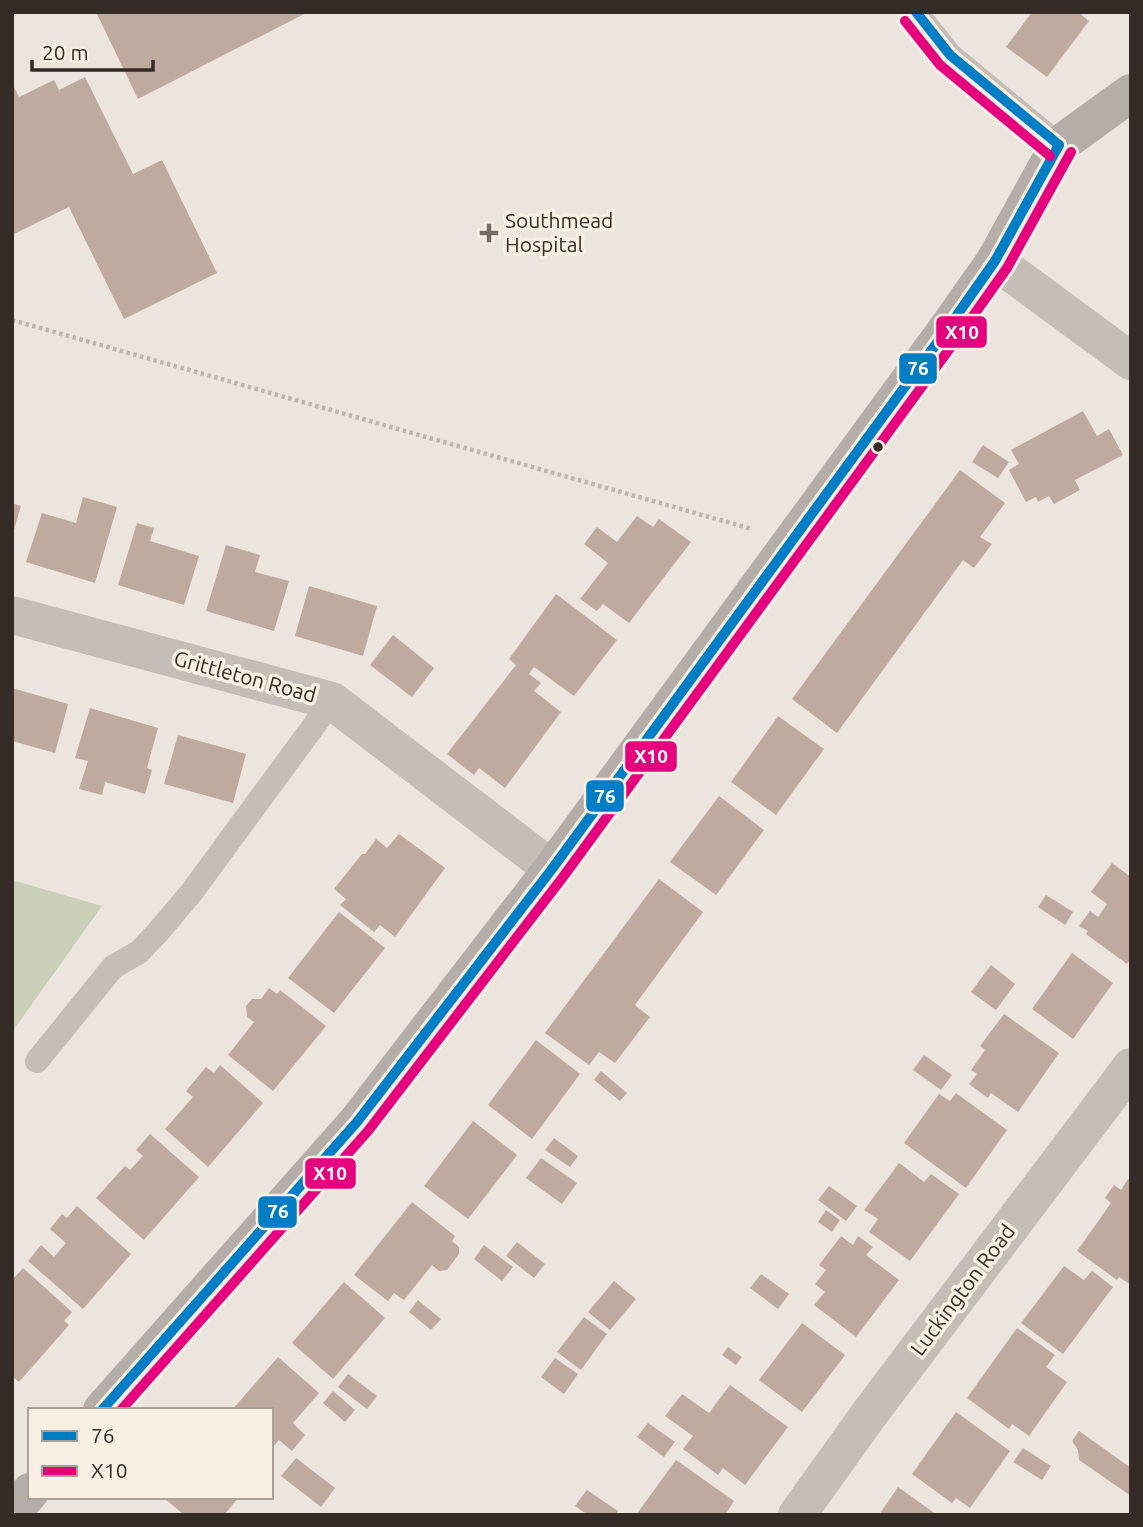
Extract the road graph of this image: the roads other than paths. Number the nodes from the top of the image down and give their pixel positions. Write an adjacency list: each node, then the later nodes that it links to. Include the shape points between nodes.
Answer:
1 (917, 13): 3 (lane, via 950,55)
2 (1131, 93): 3 (street)
3 (1059, 145): 4 (street)
4 (995, 261): 5 (street); 8 (street)
5 (1131, 361)
6 (12, 615): 7 (street, Grittleton Road)
7 (332, 701): 8 (street, Grittleton Road); 9 (lane, via 191,893 139,952 113,967)
8 (552, 869): 11 (street, via 357,1122)
9 (37, 1061)
10 (1131, 1067): 14 (street, Luckington Road)
11 (104, 1408)
12 (28, 1494): 13 (street)
13 (12, 1512)
14 (797, 1515)

